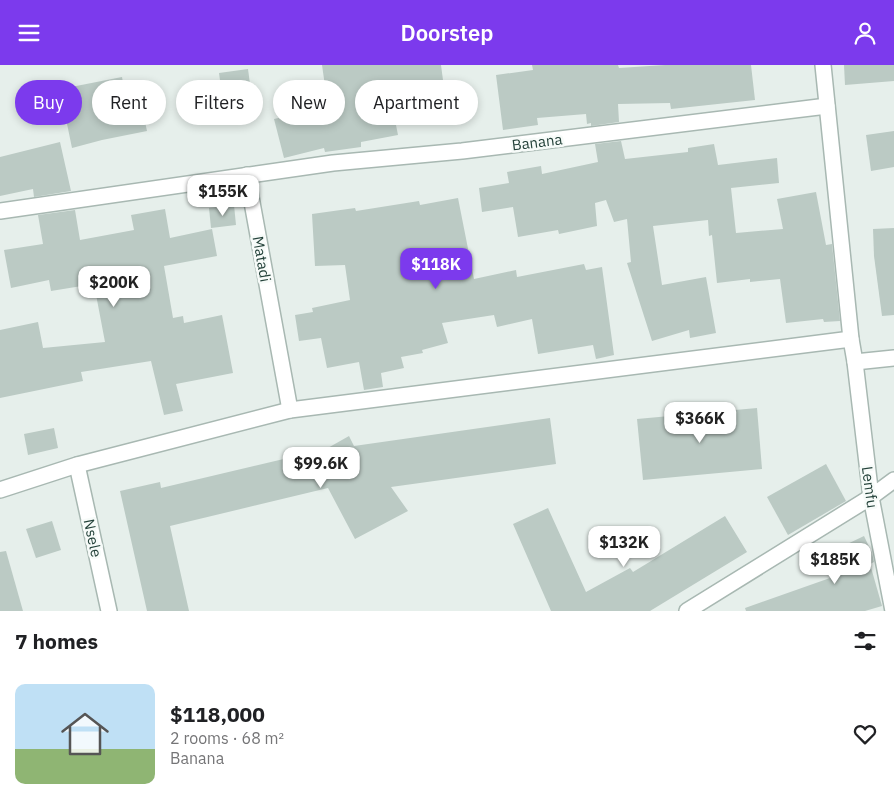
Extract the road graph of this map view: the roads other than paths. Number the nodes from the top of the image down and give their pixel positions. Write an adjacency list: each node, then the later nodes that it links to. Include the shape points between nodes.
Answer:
1 (823, 65): 2 (street)
2 (827, 106): 3 (street, Banana); 5 (street)
3 (247, 175): 4 (street); 8 (street, Matadi)
4 (0, 211)
5 (851, 339): 7 (street); 8 (street)
6 (894, 358): 7 (street)
7 (856, 362): 12 (street, Lemfu)
8 (290, 410): 9 (street)
9 (77, 465): 11 (street); 13 (street, Nsele)
10 (894, 481): 12 (street)
11 (0, 490)
12 (871, 497): 14 (street); 15 (street, Lemfu)
13 (109, 611)
14 (687, 611)
15 (892, 611)

